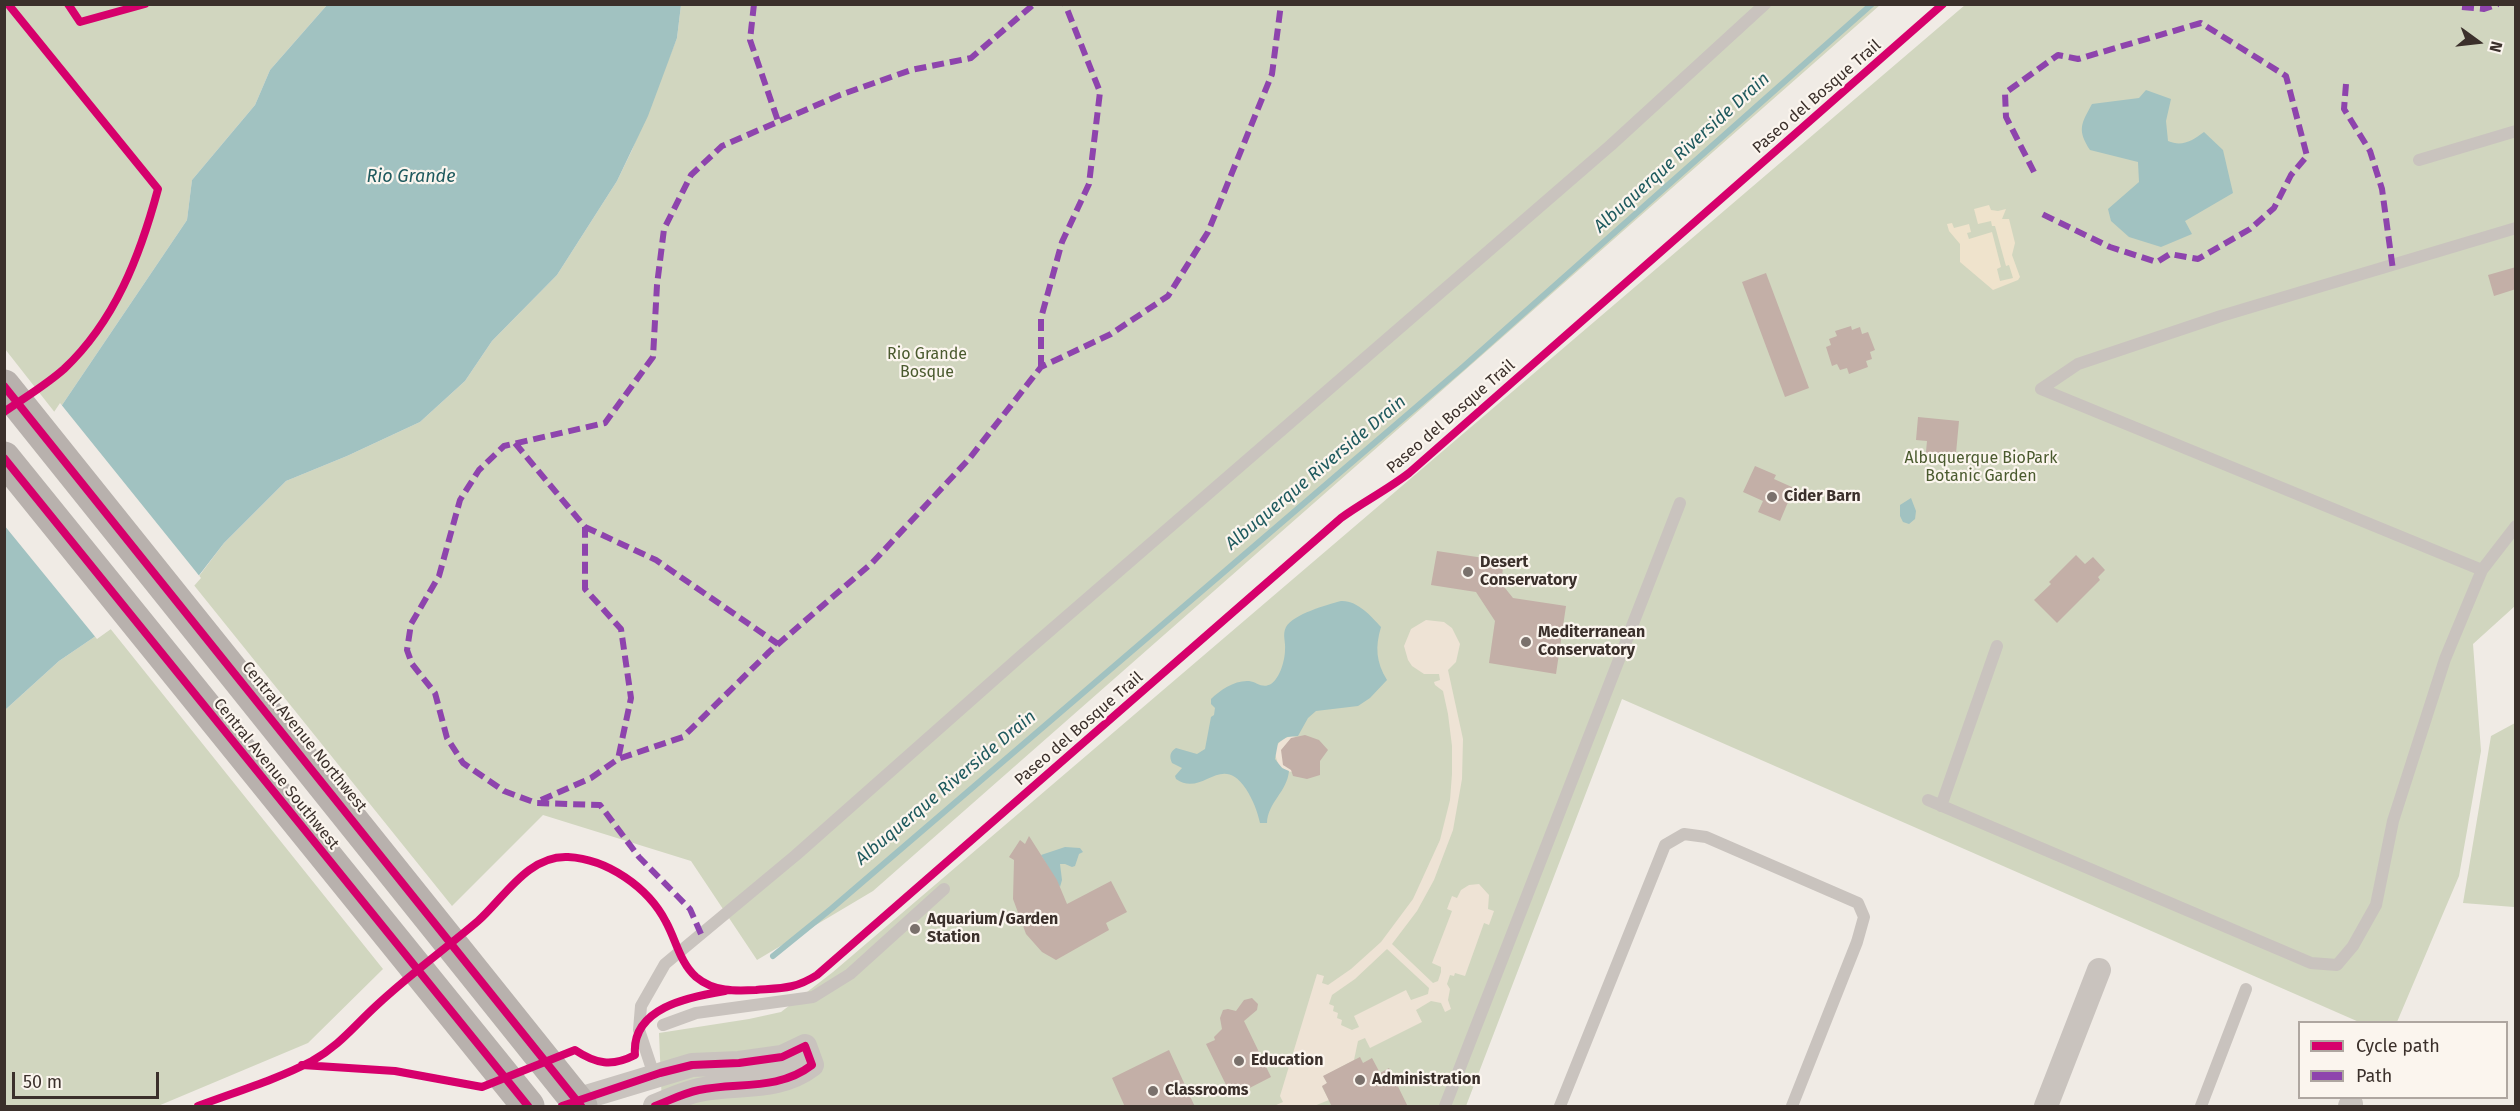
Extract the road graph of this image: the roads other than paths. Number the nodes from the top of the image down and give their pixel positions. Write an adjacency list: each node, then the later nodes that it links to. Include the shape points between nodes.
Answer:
1 (1765, 4): 17 (lane, via 1611,145 796,855 665,964 641,1006 639,1030)
2 (2516, 131): 3 (lane)
3 (2420, 160)
4 (2516, 228): 9 (lane, via 2221,316 2078,364 2041,389)
5 (4, 386): 19 (main road, Central Avenue Northwest)
6 (4, 458): 20 (main road, Central Avenue Southwest)
7 (1680, 503): 23 (lane)
8 (2516, 526): 9 (lane)
9 (2482, 570): 12 (lane, via 2445,659 2420,734 2393,821 2376,905 2353,946 2337,965 2311,963)
10 (1997, 646): 12 (lane)
11 (1928, 800): 12 (lane)
12 (1941, 806)
13 (944, 889): 16 (lane, via 850,974 813,997 696,1013)
14 (2099, 970): 26 (street)
15 (2246, 989): 27 (lane)
16 (663, 1025)
17 (654, 1075): 18 (street, via 692,1065 782,1057 805,1046 812,1065 777,1082); 19 (street)
18 (710, 1089): 21 (street); 22 (street)
19 (578, 1103)
20 (528, 1107)
21 (655, 1107)
22 (693, 1107)
23 (1445, 1107)
24 (1560, 1107): 25 (lane, via 1665,845 1684,834 1706,837 1858,903 1864,917)
25 (1792, 1107)
26 (2046, 1107)
27 (2201, 1107)

